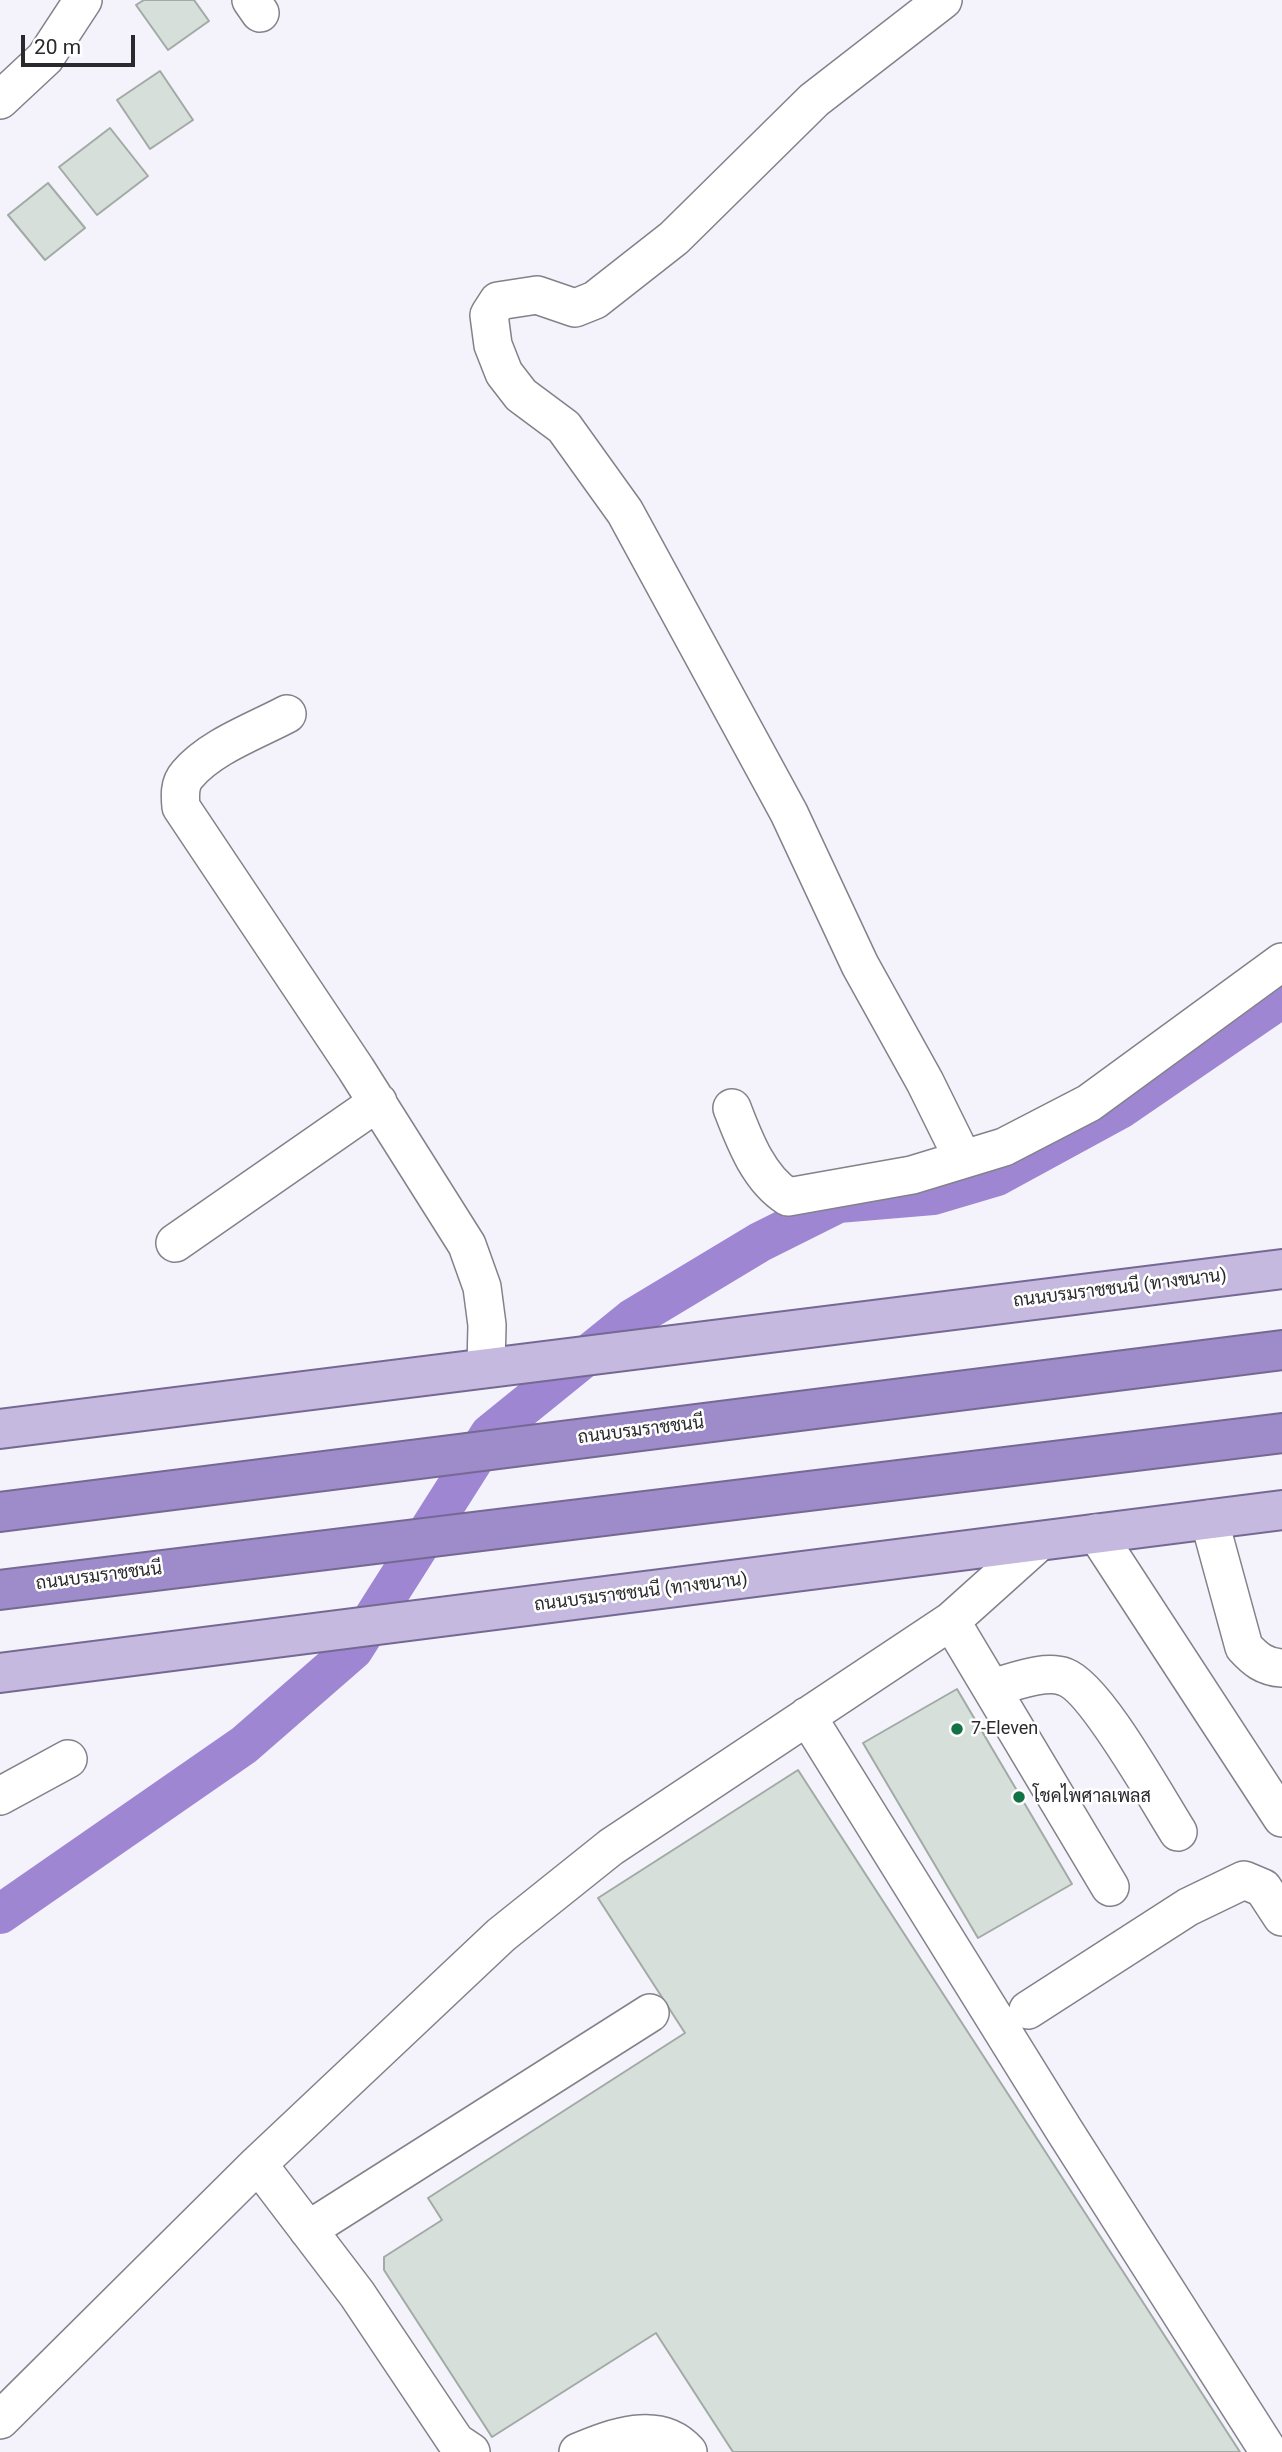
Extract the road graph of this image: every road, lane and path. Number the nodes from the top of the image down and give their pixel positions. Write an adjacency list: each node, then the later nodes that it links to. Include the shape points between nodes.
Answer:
1 (83, 0): 3 (street, via 45,58)
2 (943, 0): 8 (street, via 814,100 674,238 595,300 575,308 537,295 498,301 489,315 493,345 505,373 521,395 564,427 625,512 789,813 860,965)
3 (0, 100)
4 (287, 714): 6 (street, via 212,755 186,776 180,791 181,807)
5 (1282, 961): 8 (street, via 1089,1103 1004,1147)
6 (378, 1102): 9 (street); 12 (street, via 467,1245 482,1287)
7 (732, 1108): 8 (street, via 749,1151 788,1197 912,1175)
8 (963, 1159)
9 (175, 1243)
10 (1282, 1269): 12 (main road, ถนนบรมราชชนนี (ทางขนาน))
11 (1282, 1350): 16 (highway, ถนนบรมราชชนนี)
12 (494, 1366): 13 (main road, ถนนบรมราชชนนี (ทางขนาน))
13 (0, 1429)
14 (1282, 1433): 20 (highway, ถนนบรมราชชนนี)
15 (1282, 1510): 17 (main road, ถนนบรมราชชนนี (ทางขนาน))
16 (0, 1512)
17 (1209, 1519): 18 (main road, ถนนบรมราชชนนี (ทางขนาน)); 22 (street, via 1244,1647 1256,1661)
18 (1096, 1534): 19 (main road, ถนนบรมราชชนนี (ทางขนาน)); 28 (street)
19 (1039, 1542): 21 (street); 23 (main road, ถนนบรมราชชนนี (ทางขนาน))
20 (0, 1590)
21 (951, 1621): 24 (street); 25 (street)
22 (1282, 1668)
23 (0, 1673)
24 (991, 1688): 29 (street, via 1040,1676 1064,1677 1088,1693); 30 (street)
25 (807, 1716): 34 (street, via 611,1847 501,1936); 40 (street)
26 (68, 1759): 27 (street)
27 (0, 1796)
28 (1282, 1818)
29 (1178, 1832)
30 (1110, 1887)
31 (1282, 1917): 32 (street, via 1263,1888 1244,1880 1188,1907)
32 (1028, 2010)
33 (650, 2013): 35 (street)
34 (258, 2164): 35 (street); 36 (street)
35 (308, 2230): 37 (street, via 357,2294 456,2442)
36 (0, 2420)
37 (471, 2452)
38 (578, 2452): 39 (street, via 613,2437 650,2432)
39 (688, 2452)
40 (1269, 2452)

